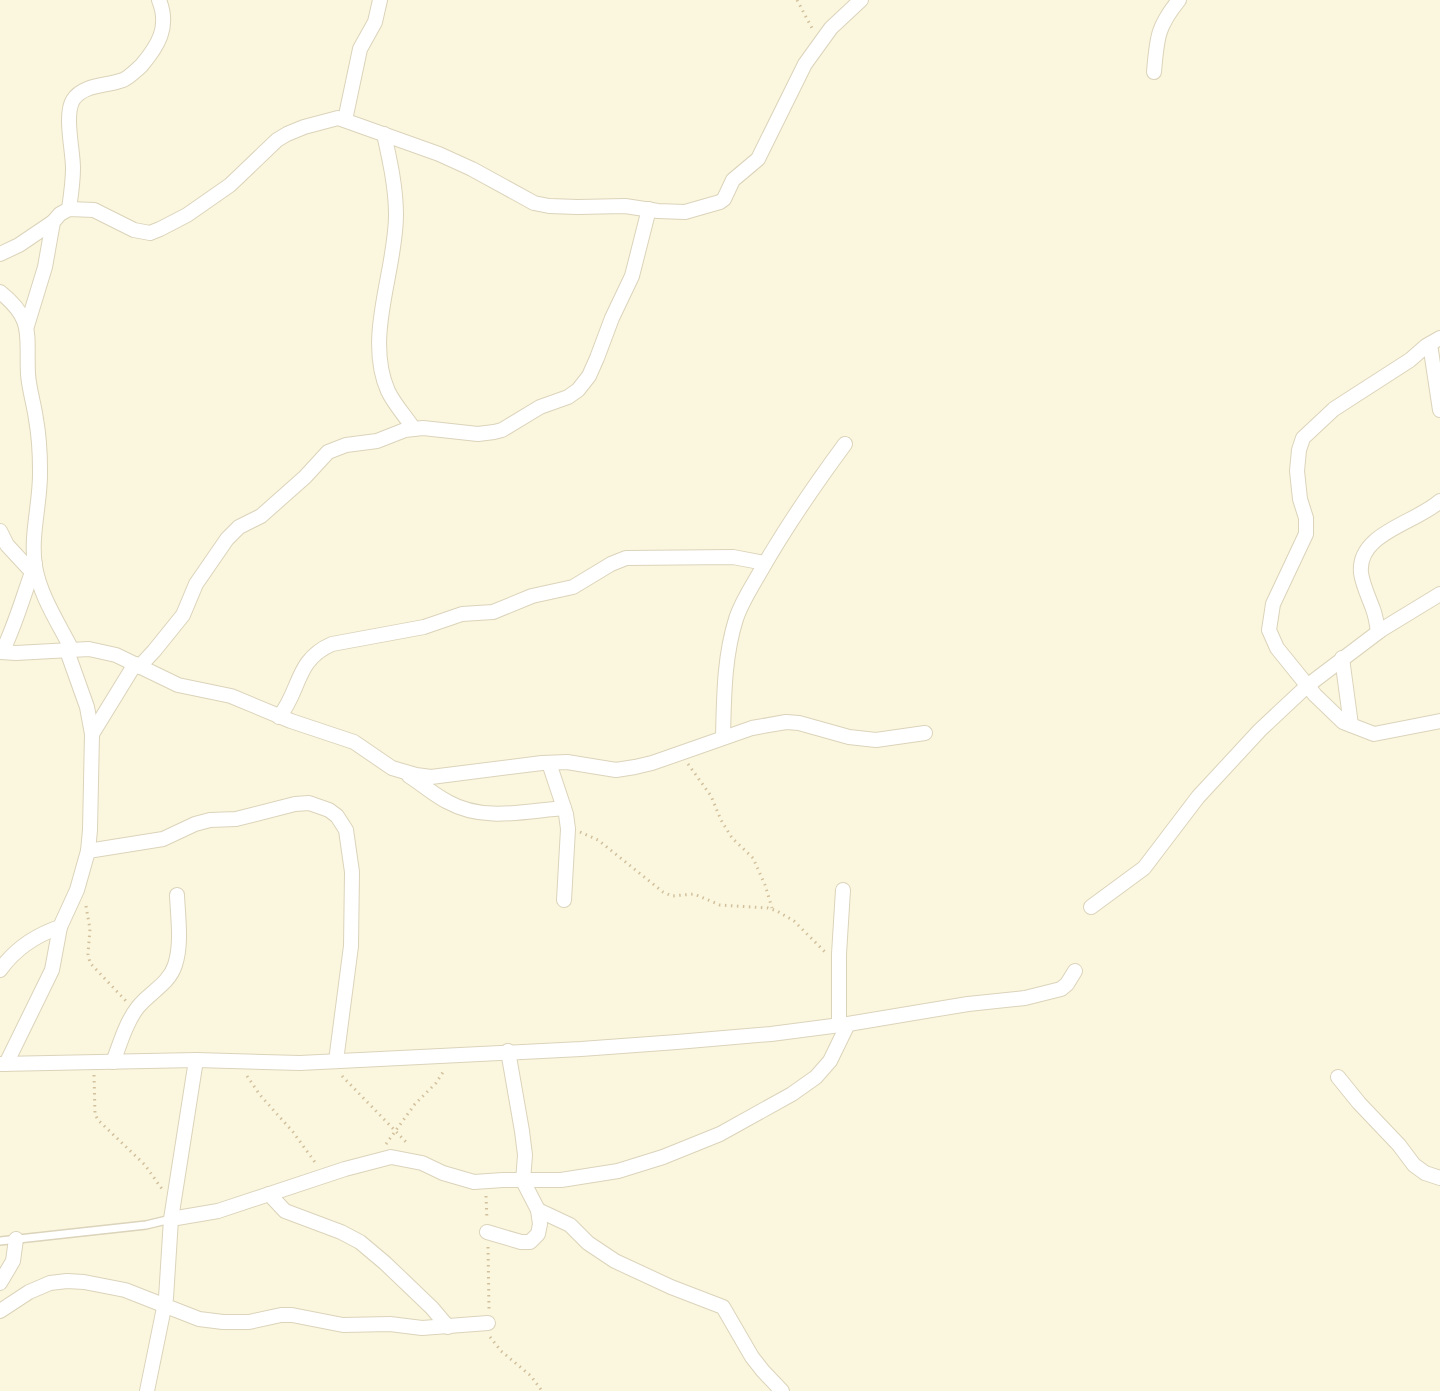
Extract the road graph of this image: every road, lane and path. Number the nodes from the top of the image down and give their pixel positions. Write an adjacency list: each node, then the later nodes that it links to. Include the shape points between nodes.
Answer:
1 (159, 0): 10 (street, via 162,36 146,59 122,81 80,93 69,109 73,166)
2 (380, 0): 8 (street, via 375,22 360,49)
3 (797, 0): 6 (path)
4 (861, 0): 6 (street)
5 (1179, 0): 7 (street, via 1160,28)
6 (821, 42): 11 (street, via 805,64 758,159 733,180 724,198 685,212)
7 (1154, 72)
8 (345, 120): 9 (street); 10 (street, via 338,118 287,134 210,200 150,233 134,230 94,210)
9 (384, 134): 11 (street, via 472,169 534,203); 18 (street, via 396,216 379,347 388,392)
10 (69, 209): 12 (street)
11 (649, 209): 18 (street, via 632,276 589,376 578,390 494,432)
12 (53, 222): 13 (street); 15 (street, via 45,267)
13 (0, 254)
14 (0, 292): 15 (street, via 22,314)
15 (27, 326): 23 (street, via 28,375 37,420 40,471)
16 (1435, 341): 17 (street); 30 (street, via 1334,409 1303,438 1297,471 1306,534 1273,604 1269,630 1276,648)
17 (1440, 410)
18 (414, 429): 29 (street, via 328,452 261,516 240,526 201,576 183,615)
19 (845, 444): 22 (street)
20 (1440, 501): 25 (street, via 1385,534 1364,553 1361,574)
21 (0, 531): 23 (street, via 7,545)
22 (765, 563): 31 (street, via 733,557 626,558 573,586 531,596 499,611 451,616 424,627 332,644 309,658 289,705); 36 (street, via 736,618 725,674)
23 (33, 568): 26 (street); 27 (street)
24 (1440, 594): 25 (street)
25 (1378, 632): 28 (street)
26 (69, 651): 27 (street); 29 (street, via 89,649 116,655); 35 (street)
27 (1, 652)
28 (1342, 658): 30 (street); 33 (street)
29 (137, 666): 31 (street, via 178,685 231,696); 35 (street)
30 (1307, 686): 33 (street, via 1331,712); 47 (street, via 1198,797 1144,868)
31 (279, 717): 39 (street, via 354,742)
32 (1440, 721): 33 (street, via 1374,734)
33 (1351, 725)
34 (925, 733): 36 (street, via 876,740 786,722)
35 (92, 734): 42 (street)
36 (723, 737): 37 (street)
37 (680, 753): 38 (street, via 616,770); 48 (path, via 711,796 732,838 753,858)
38 (549, 763): 39 (street, via 431,777); 40 (street)
39 (404, 772): 40 (street, via 449,803 474,812 494,815)
40 (564, 808): 41 (street)
41 (568, 829): 46 (street); 48 (path, via 598,840 672,896 694,894 720,905)
42 (88, 851): 43 (street); 59 (street, via 163,839 210,820 236,819 295,804 309,803 338,816 346,830 352,872 351,946)
43 (78, 884): 49 (street); 53 (path, via 88,915 90,963)
44 (843, 890): 50 (street)
45 (177, 896): 53 (street, via 178,940 173,972)
46 (564, 900)
47 (1091, 907)
48 (772, 909): 50 (path, via 794,921)
49 (60, 927): 51 (street, via 25,944); 62 (street, via 52,970)
50 (839, 965): 54 (street)
51 (0, 970)
52 (1075, 970): 54 (street, via 1061,989 1041,995)
53 (135, 1011): 61 (street)
54 (843, 1025): 55 (street, via 676,1042); 68 (street, via 830,1061 816,1077 720,1134 618,1172)
55 (508, 1051): 56 (street); 68 (street, via 525,1155)
56 (454, 1055): 59 (street); 64 (path, via 436,1083)
57 (196, 1060): 58 (street); 61 (street); 72 (street)
58 (238, 1061): 59 (street); 66 (path, via 260,1095)
59 (332, 1061): 64 (path)
60 (93, 1062): 61 (street); 62 (street); 72 (path, via 98,1120 145,1166)
61 (113, 1062)
62 (3, 1064)
63 (1338, 1077): 67 (street, via 1414,1165)
64 (394, 1132): 65 (path)
65 (374, 1160): 66 (street); 69 (street, via 391,1156 408,1159 463,1179)
66 (326, 1175): 70 (street)
67 (1440, 1178)
68 (523, 1181): 69 (street); 71 (street)
69 (485, 1182): 73 (path)
70 (268, 1194): 72 (street, via 218,1211); 80 (street, via 285,1211 341,1232 369,1249)
71 (538, 1210): 73 (street, via 538,1234 530,1242); 83 (street, via 570,1225 615,1261 723,1307 752,1357)
72 (172, 1212): 74 (lane, via 146,1225); 77 (street)
73 (487, 1232): 79 (path)
74 (16, 1239): 75 (lane); 76 (street, via 13,1261)
75 (0, 1241)
76 (0, 1283)
77 (165, 1305): 78 (street, via 125,1290 67,1281 29,1292); 80 (street, via 199,1319 224,1322 292,1315 343,1325); 81 (street)
78 (0, 1311)
79 (488, 1323): 80 (street); 82 (path, via 492,1342 531,1376)
80 (448, 1327)
81 (147, 1391)
82 (542, 1391)
83 (782, 1391)

